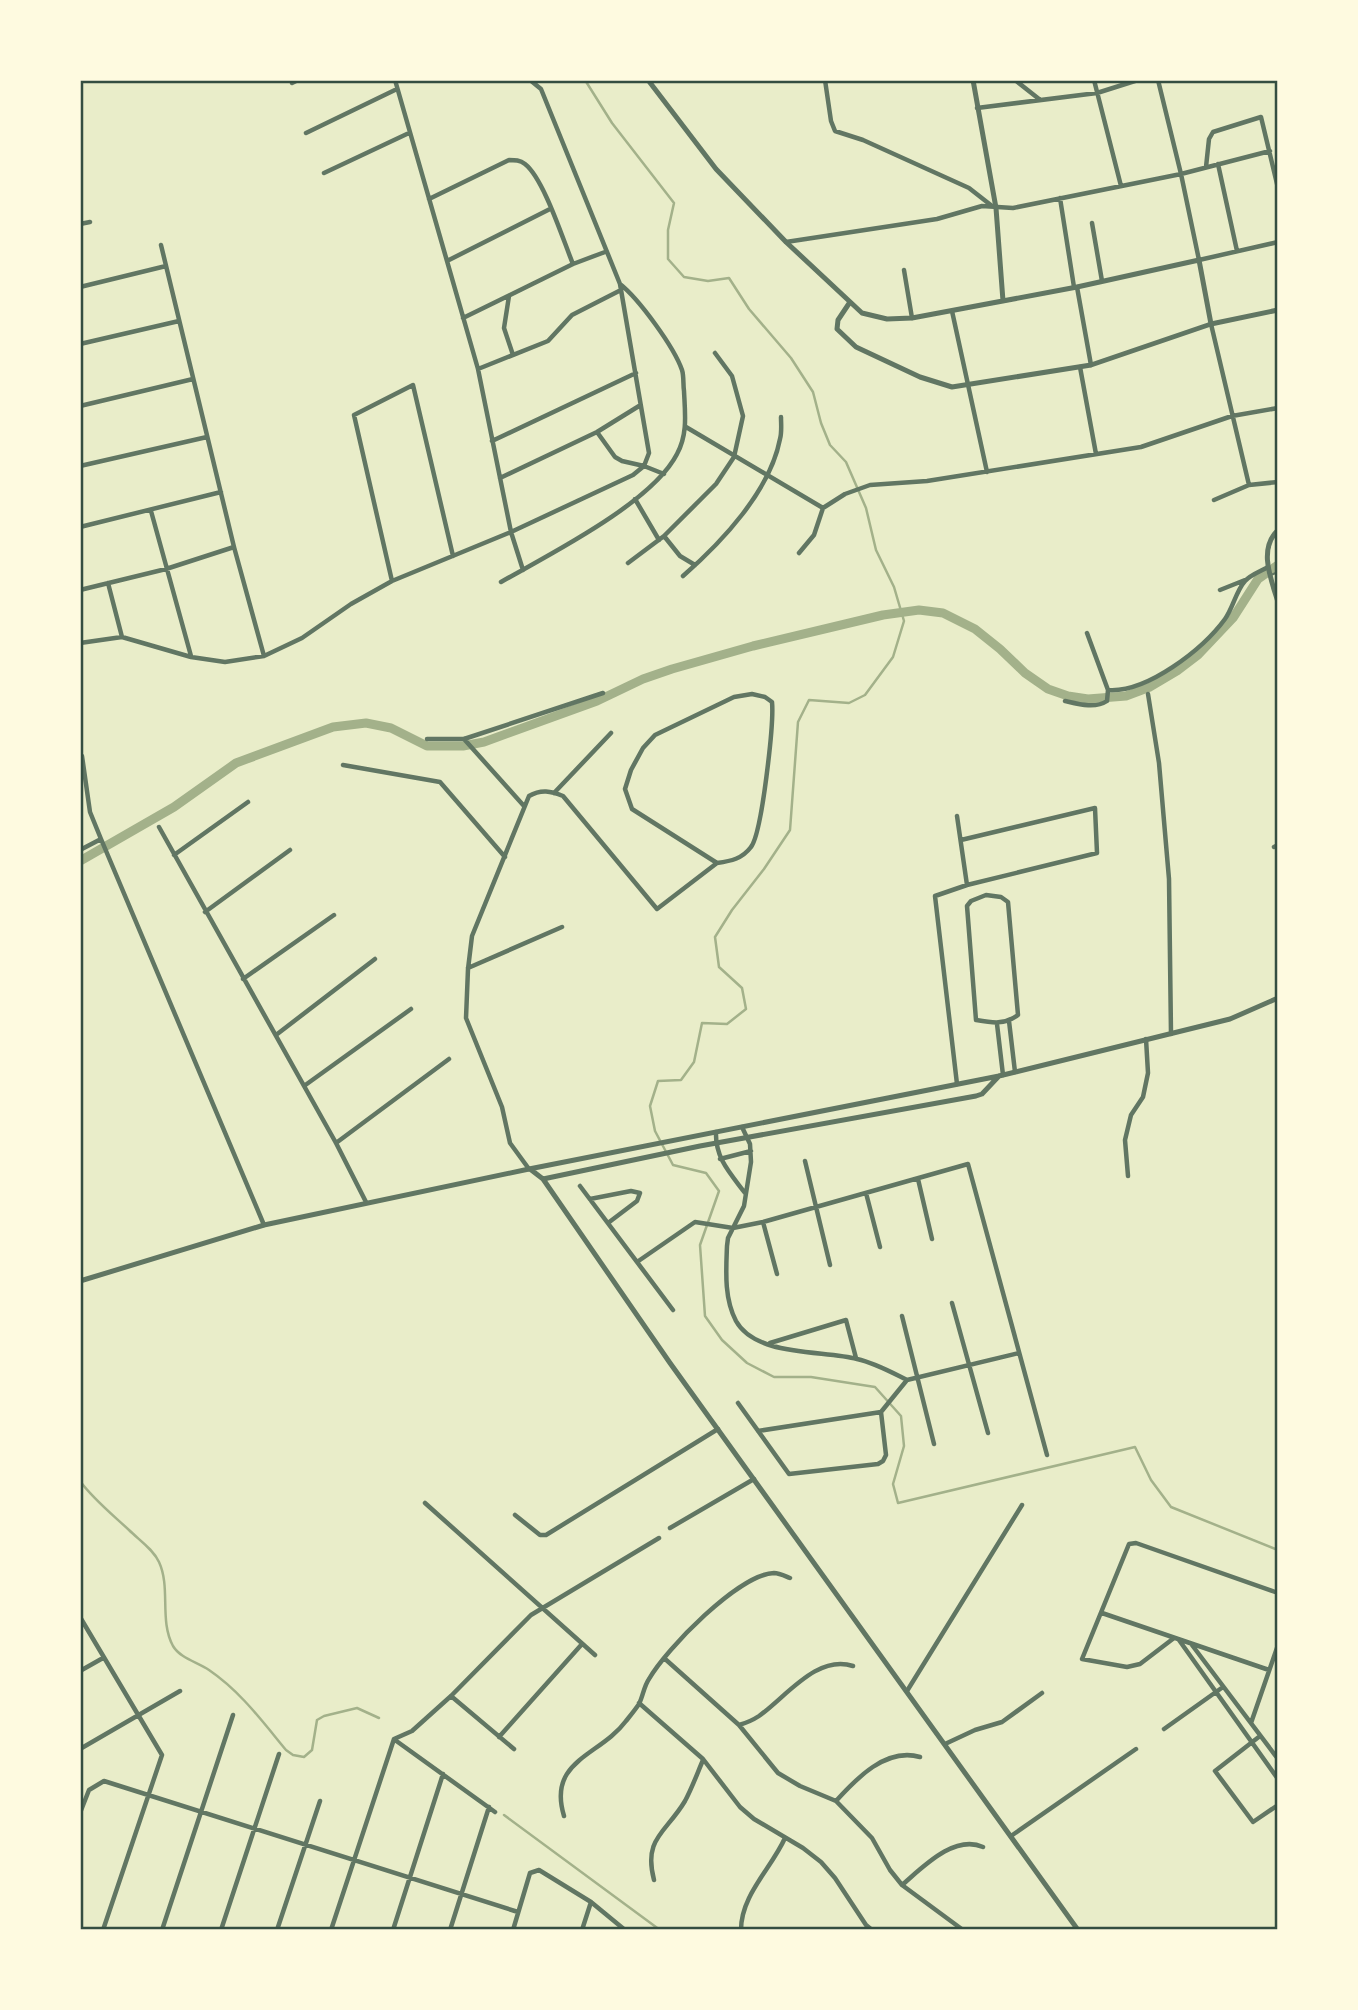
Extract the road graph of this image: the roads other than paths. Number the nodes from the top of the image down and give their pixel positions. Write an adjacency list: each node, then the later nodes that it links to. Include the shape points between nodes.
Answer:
1 (395, 80): 10 (street)
2 (530, 80): 33 (street, via 541,89)
3 (648, 80): 30 (street, via 716,169)
4 (825, 80): 25 (street, via 835,131 969,188)
5 (973, 80): 13 (street)
6 (1015, 80): 12 (street)
7 (1094, 80): 11 (street)
8 (1139, 80): 11 (street)
9 (1158, 80): 20 (street)
10 (397, 89): 14 (street); 15 (street)
11 (1097, 93): 12 (street); 21 (street)
12 (1040, 100): 13 (street)
13 (977, 108): 25 (street)
14 (306, 133)
15 (409, 133): 19 (street); 24 (street)
16 (1270, 151): 17 (street); 18 (street, via 1261,117 1213,132); 22 (street)
17 (1218, 164): 18 (street); 34 (street)
18 (1206, 167): 20 (street)
19 (324, 173)
20 (1181, 174): 21 (street); 35 (street)
21 (1121, 186): 23 (street)
22 (1278, 188)
23 (1060, 198): 25 (street, via 1013,208); 43 (street)
24 (429, 199): 26 (street, via 509,160 519,160 537,177); 36 (street)
25 (994, 207): 30 (street); 46 (street)
26 (550, 209): 36 (street); 37 (street)
27 (90, 222): 29 (street)
28 (1092, 223): 40 (street)
29 (80, 225)
30 (786, 242): 47 (street)
31 (1278, 242): 34 (street)
32 (161, 245): 38 (street)
33 (605, 251): 37 (street); 41 (street)
34 (1237, 251): 35 (street)
35 (1199, 260): 40 (street); 53 (street)
36 (447, 261): 50 (street)
37 (573, 264): 45 (street)
38 (166, 266): 42 (street); 52 (street)
39 (904, 270): 51 (street)
40 (1102, 281): 43 (street)
41 (620, 284): 44 (street); 68 (street, via 635,296 682,370)
42 (80, 287)
43 (1075, 287): 46 (street); 57 (street)
44 (619, 290): 56 (street, via 572,315 548,341); 60 (street)
45 (509, 295): 50 (street); 56 (street, via 504,328)
46 (1003, 301): 49 (street)
47 (850, 302): 51 (street, via 872,317); 62 (street, via 837,329 856,347 920,377 952,387)
48 (1278, 310): 53 (street)
49 (952, 311): 51 (street); 62 (street)
50 (463, 318): 59 (street)
51 (912, 318)
52 (179, 321): 54 (street); 61 (street)
53 (1211, 324): 57 (street); 66 (street)
54 (80, 345)
55 (715, 353): 73 (street, via 732,376 743,416)
56 (513, 355): 59 (street)
57 (1091, 365): 58 (street)
58 (1080, 367): 62 (street); 72 (street)
59 (478, 369): 71 (street)
60 (636, 373): 64 (street); 71 (street)
61 (193, 379): 63 (street); 70 (street)
62 (968, 386): 76 (street)
63 (80, 405)
64 (639, 406): 69 (street); 75 (street, via 649,453)
65 (1278, 408): 66 (street)
66 (1232, 416): 72 (street, via 1141,446); 81 (street)
67 (781, 417): 78 (street, via 780,439)
68 (686, 427): 73 (street); 77 (street, via 678,453)
69 (597, 432): 75 (street, via 615,457); 79 (street)
70 (207, 437): 74 (street); 82 (street)
71 (492, 442): 79 (street)
72 (1096, 454): 76 (street)
73 (734, 457): 78 (street); 90 (street, via 716,484)
74 (80, 466)
75 (643, 466): 77 (street); 89 (street, via 633,475)
76 (987, 472): 85 (street, via 870,485)
77 (664, 475): 83 (street)
78 (766, 477): 85 (street); 95 (street, via 749,507)
79 (500, 478): 89 (street)
80 (1278, 482): 81 (street)
81 (1249, 485): 84 (street)
82 (221, 492): 86 (street); 91 (street)
83 (635, 499): 90 (street); 97 (street)
84 (1214, 500)
85 (823, 508): 92 (street, via 814,535)
86 (151, 511): 87 (street); 96 (street)
87 (80, 527)
88 (1278, 530): 98 (street, via 1267,549)
89 (511, 532): 93 (street); 97 (street)
90 (662, 538): 94 (street); 95 (street)
91 (234, 547): 96 (street); 111 (street)
92 (799, 553)
93 (453, 556): 102 (street); 102 (street, via 413,385 354,415)
94 (628, 563)
95 (695, 565): 100 (street)
96 (166, 569): 104 (street); 112 (street)
97 (523, 569): 103 (street)
98 (1269, 571): 99 (lane); 101 (street); 107 (street)
99 (1278, 572)
100 (682, 576)
101 (1246, 580): 106 (street); 115 (street, via 1226,618 1203,643 1155,678)
102 (392, 581): 111 (street, via 302,638)
103 (501, 582)
104 (108, 583): 105 (street); 109 (street)
105 (80, 590)
106 (1220, 590)
107 (1278, 602)
108 (1087, 633): 115 (street)
109 (122, 637): 110 (street); 112 (street)
110 (80, 643)
111 (264, 656): 112 (street, via 225,662)
112 (191, 657)
113 (603, 693): 119 (street)
114 (1148, 694): 145 (street, via 1169,879)
115 (1108, 695): 116 (street, via 1101,705)
116 (1065, 701)
117 (611, 733): 122 (street)
118 (427, 739): 119 (street)
119 (465, 740): 124 (street)
120 (82, 756): 127 (street, via 90,812)
121 (343, 765): 132 (street, via 440,782)
122 (554, 793): 124 (street, via 536,792); 133 (street, via 562,796 657,909)
123 (248, 802): 131 (street)
124 (524, 806): 132 (street)
125 (957, 816): 128 (street)
126 (159, 827): 131 (street)
127 (101, 840): 129 (street); 175 (street)
128 (961, 840): 134 (street); 134 (street, via 1095,808 1097,853)
129 (80, 850)
130 (290, 850): 135 (street)
131 (174, 855): 135 (street)
132 (505, 857): 139 (street, via 472,936)
133 (717, 863): 133 (street, via 744,855 753,845 773,716 772,702 765,696 734,697 655,735 643,748 625,789 632,809)
134 (967, 885): 152 (street, via 935,896)
135 (205, 912): 140 (street)
136 (334, 915): 140 (street)
137 (562, 927): 139 (street)
138 (375, 959): 146 (street)
139 (468, 969): 163 (street, via 466,1018 502,1107 510,1143)
140 (243, 979): 146 (street)
141 (1278, 998): 145 (street, via 1230,1019)
142 (411, 1009): 153 (street)
143 (1010, 1021): 144 (street); 144 (street, via 1018,1014 1008,902 986,895 967,906 976,1020); 149 (street)
144 (997, 1024): 150 (street)
145 (1171, 1034): 147 (street)
146 (275, 1035): 153 (street)
147 (1146, 1039): 149 (street); 164 (street, via 1149,1073 1125,1140)
148 (449, 1059): 158 (street)
149 (1015, 1072): 150 (street)
150 (1001, 1075): 151 (street); 154 (street)
151 (973, 1081): 152 (street); 154 (street, via 981,1086)
152 (957, 1084): 155 (street)
153 (304, 1086): 158 (street)
154 (976, 1096): 157 (street)
155 (742, 1127): 156 (street); 157 (street)
156 (716, 1132): 159 (street); 163 (street)
157 (748, 1138): 159 (street); 160 (street)
158 (336, 1143): 171 (street)
159 (716, 1144): 161 (street); 166 (street)
160 (751, 1151): 161 (street); 168 (street)
161 (720, 1159): 168 (street)
162 (805, 1161): 172 (street)
163 (529, 1169): 166 (street); 171 (street)
164 (1128, 1176)
165 (918, 1178): 169 (street); 177 (street); 187 (street, via 968,1164)
166 (543, 1179): 194 (street)
167 (580, 1186): 170 (street)
168 (746, 1193): 176 (street)
169 (866, 1193): 172 (street); 178 (street)
170 (590, 1199): 174 (street); 174 (street, via 639,1193 637,1201)
171 (366, 1202): 175 (street)
172 (815, 1207): 173 (street); 180 (street)
173 (763, 1222): 176 (street); 181 (street)
174 (608, 1223): 179 (street)
175 (264, 1225): 182 (street)
176 (733, 1228): 179 (street, via 691,1224); 186 (street, via 727,1246 728,1302 738,1324)
177 (932, 1239)
178 (880, 1247)
179 (638, 1262): 184 (street)
180 (830, 1265)
181 (777, 1274)
182 (80, 1281)
183 (952, 1303): 189 (street)
184 (673, 1310)
185 (902, 1316): 190 (street)
186 (770, 1344): 188 (street); 188 (street, via 846,1320)
187 (1019, 1353): 189 (street); 198 (street)
188 (856, 1358): 191 (street)
189 (969, 1364): 190 (street); 196 (street)
190 (918, 1378): 191 (street); 197 (street)
191 (907, 1380): 193 (street)
192 (738, 1403): 195 (street)
193 (883, 1409): 195 (street); 195 (street, via 886,1455 878,1464 789,1474)
194 (718, 1429): 199 (street); 202 (street, via 546,1535)
195 (758, 1431)
196 (988, 1433)
197 (934, 1444)
198 (1047, 1455)
199 (755, 1479): 203 (street); 222 (street)
200 (425, 1503): 207 (street)
201 (1023, 1505): 222 (street)
202 (515, 1515)
203 (670, 1528)
204 (659, 1538): 207 (street)
205 (790, 1578): 216 (street, via 764,1575 731,1593)
206 (1278, 1593): 208 (street, via 1129,1544)
207 (542, 1608): 212 (street); 225 (street)
208 (1102, 1613): 210 (street); 210 (street, via 1082,1659 1127,1667 1140,1664)
209 (80, 1617): 215 (street)
210 (1176, 1639): 211 (street); 224 (street)
211 (1191, 1643): 218 (street); 220 (street)
212 (582, 1644): 214 (street); 233 (street)
213 (1278, 1645): 218 (street)
214 (595, 1655)
215 (103, 1658): 219 (street); 228 (street)
216 (664, 1658): 226 (street, via 648,1679); 230 (street)
217 (853, 1666): 230 (street, via 827,1665)
218 (1269, 1670): 229 (street)
219 (80, 1671)
220 (1223, 1687): 224 (street); 229 (street)
221 (180, 1691): 228 (street)
222 (907, 1691): 236 (street)
223 (1042, 1693): 236 (street, via 1002,1722)
224 (1215, 1693): 231 (street); 235 (street)
225 (452, 1696): 233 (street); 234 (street, via 412,1731)
226 (639, 1703): 242 (street); 254 (street, via 624,1725 568,1771 559,1800)
227 (233, 1715): 251 (street)
228 (139, 1716): 237 (street); 246 (street, via 162,1755)
229 (1251, 1723): 232 (street)
230 (739, 1726): 248 (street, via 778,1773)
231 (1164, 1728)
232 (1260, 1736): 235 (street); 243 (street)
233 (499, 1737): 238 (street)
234 (394, 1739): 244 (street); 260 (street)
235 (1251, 1743): 245 (street); 249 (street, via 1214,1771 1253,1822)
236 (945, 1744): 256 (street)
237 (80, 1749)
238 (514, 1749)
239 (1136, 1749): 256 (street)
240 (279, 1754): 255 (street)
241 (920, 1757): 248 (street, via 906,1754 873,1766)
242 (703, 1759): 257 (street, via 740,1807); 262 (street, via 683,1804 653,1846 649,1863)
243 (1278, 1759)
244 (443, 1773): 250 (street); 261 (street)
245 (1278, 1779)
246 (148, 1795): 251 (street); 253 (street, via 104,1781 89,1790); 268 (street)
247 (320, 1801): 258 (street)
248 (836, 1801): 263 (street, via 872,1838)
249 (1278, 1805)
250 (489, 1807): 252 (street); 264 (street)
251 (200, 1811): 255 (street); 269 (street)
252 (495, 1812)
253 (80, 1814)
254 (564, 1816)
255 (254, 1828): 258 (street); 270 (street)
256 (1011, 1836): 281 (street)
257 (785, 1838): 267 (street, via 821,1862); 278 (street, via 749,1896)
258 (306, 1845): 260 (street); 271 (street)
259 (983, 1847): 263 (street, via 954,1848 931,1860)
260 (354, 1860): 261 (street); 272 (street)
261 (410, 1878): 264 (street); 273 (street)
262 (654, 1880)
263 (902, 1885): 280 (street)
264 (461, 1894): 266 (street); 274 (street)
265 (591, 1902): 266 (street, via 540,1870 530,1873); 276 (street); 277 (street)
266 (518, 1912): 275 (street)
267 (864, 1927): 279 (street)
268 (103, 1930)
269 (162, 1930)
270 (221, 1930)
271 (277, 1930)
272 (331, 1930)
273 (393, 1930)
274 (450, 1930)
275 (513, 1930)
276 (582, 1930)
277 (625, 1930)
278 (741, 1930)
279 (872, 1930)
280 (963, 1930)
281 (1078, 1930)

